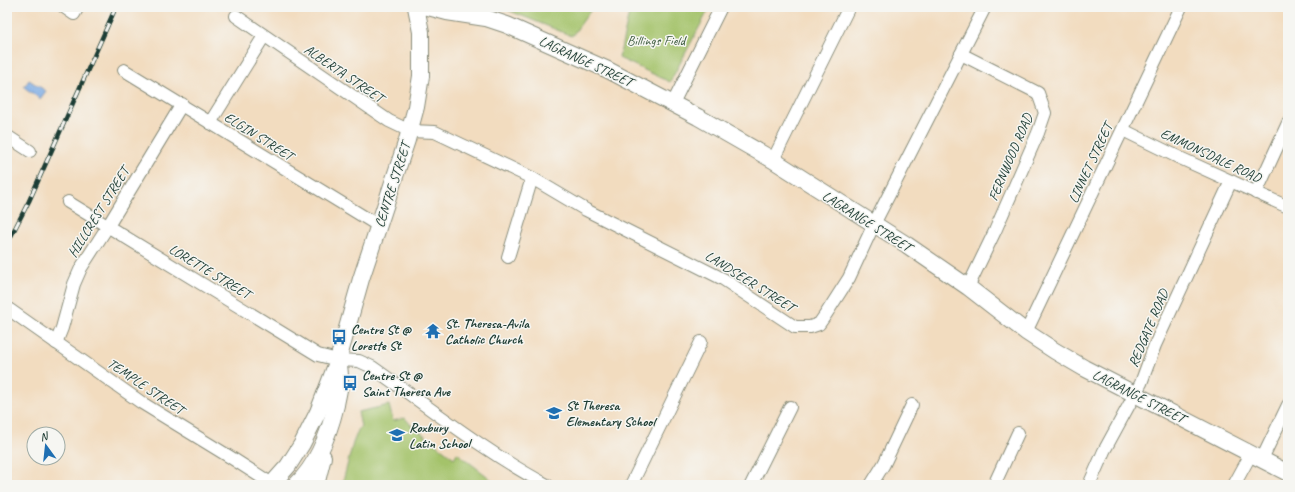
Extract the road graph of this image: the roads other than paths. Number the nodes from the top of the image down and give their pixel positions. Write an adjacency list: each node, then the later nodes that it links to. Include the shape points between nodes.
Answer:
1 (64, 7): 2 (street, via 74,14)
2 (78, 7)
3 (416, 7): 18 (main road, CENTRE STREET, via 421,32 421,76)
4 (428, 7): 13 (main road, LAGRANGE STREET, via 507,25 608,70)
5 (722, 7): 13 (street)
6 (849, 7): 21 (street)
7 (985, 7): 11 (street, LANDSEER STREET)
8 (1181, 7): 17 (street, LINNET STREET)
9 (236, 16): 10 (street, ALBERTA STREET)
10 (264, 36): 15 (street); 18 (street, ALBERTA STREET, via 389,121)
11 (961, 54): 27 (street, LANDSEER STREET); 31 (street, FERNWOOD ROAD, via 1038,93 1045,113 1038,134)
12 (124, 70): 14 (street, ELGIN STREET)
13 (673, 103): 21 (main road, LAGRANGE STREET)
14 (182, 104): 15 (street, ELGIN STREET); 28 (street, HILLCREST STREET)
15 (210, 123): 29 (street, ELGIN STREET)
16 (1288, 123): 24 (street)
17 (1123, 130): 23 (street, EMMONSDALE ROAD); 33 (street, LINNET STREET)
18 (410, 131): 22 (street, LANDSEER STREET, via 435,132); 29 (main road, CENTRE STREET)
19 (7, 136): 20 (street)
20 (30, 151)
21 (773, 160): 27 (main road, LAGRANGE STREET)
22 (532, 178): 27 (street, LANDSEER STREET, via 586,210 723,279 795,327 819,324 849,278); 30 (street)
23 (1231, 181): 24 (street, EMMONSDALE ROAD); 37 (street, REDGATE ROAD)
24 (1256, 193): 26 (street, EMMONSDALE ROAD)
25 (68, 202): 28 (street, LORETTE STREET)
26 (1288, 207)
27 (874, 224): 31 (main road, LAGRANGE STREET)
28 (108, 226): 35 (street, HILLCREST STREET, via 77,276); 36 (street, LORETTE STREET, via 318,355)
29 (379, 226): 36 (main road, CENTRE STREET)
30 (508, 257)
31 (968, 287): 33 (main road, LAGRANGE STREET)
32 (7, 308): 35 (street, TEMPLE STREET)
33 (1026, 332): 37 (main road, LAGRANGE STREET, via 1078,365)
34 (701, 342): 49 (street)
35 (56, 343): 45 (street, TEMPLE STREET, via 142,403)
36 (338, 360): 42 (main road, CENTRE STREET, via 340,382); 45 (main road, CENTRE STREET, via 310,429 288,466); 48 (street, LORETTE STREET, via 359,361 372,367 465,434 519,470)
37 (1135, 393): 43 (main road, LAGRANGE STREET); 53 (street, REDGATE ROAD)
38 (912, 405): 51 (street)
39 (1288, 405): 43 (street)
40 (790, 407): 50 (street)
41 (1018, 433): 52 (street)
42 (326, 439): 46 (main road, CENTRE STREET, via 303,479); 47 (main road)
43 (1257, 456): 44 (main road, LAGRANGE STREET); 54 (street)
44 (1288, 473)
45 (272, 485)
46 (296, 485)
47 (316, 485)
48 (547, 485)
49 (631, 485)
50 (751, 485)
51 (871, 485)
52 (994, 485)
53 (1089, 485)
54 (1234, 485)

